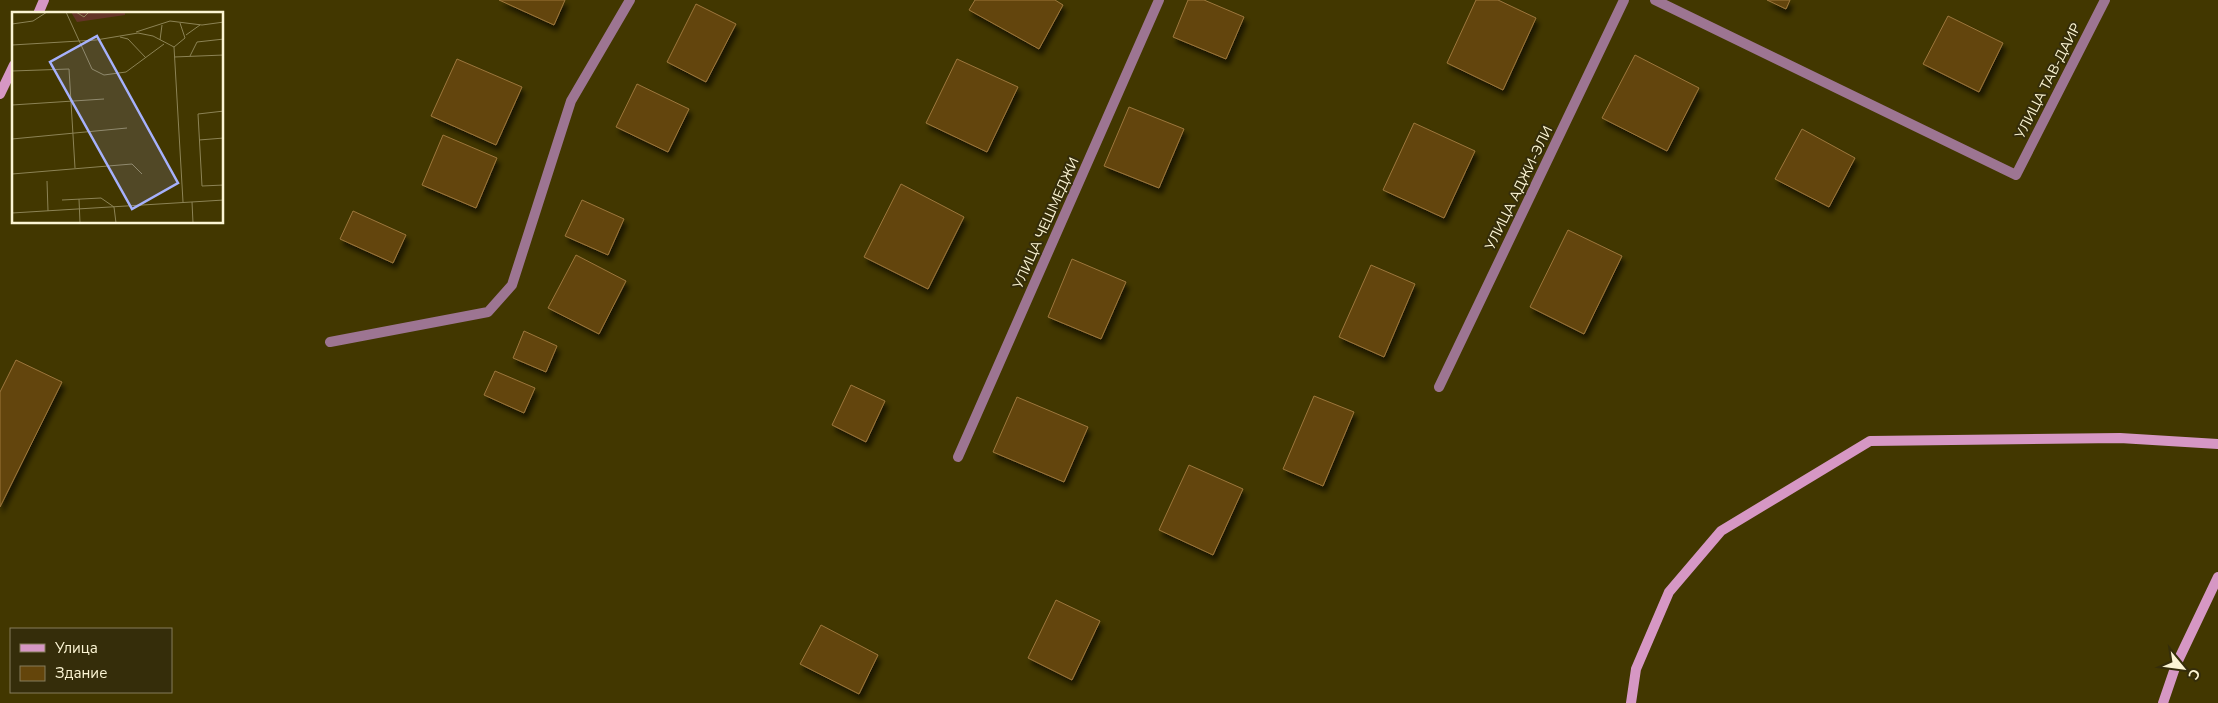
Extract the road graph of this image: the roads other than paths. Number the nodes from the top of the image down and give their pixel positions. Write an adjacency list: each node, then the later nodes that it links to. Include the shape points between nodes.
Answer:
1 (44, 0): 7 (street)
2 (630, 0): 10 (street, via 571,101 512,285 488,312)
3 (1159, 0): 13 (street, УЛИЦА ЧЕШМЕДЖИ)
4 (1624, 0): 11 (street, УЛИЦА АДЖИ-ЭЛИ)
5 (1655, 0): 6 (street, УЛИЦА ТАВ-ДАИР, via 2016,175)
6 (2105, 0)
7 (39, 12)
8 (12, 69): 9 (street)
9 (0, 94)
10 (330, 342)
11 (1439, 387)
12 (2218, 444): 15 (street, via 2120,438 1870,441 1721,531 1669,592 1636,669)
13 (958, 458)
14 (2218, 577): 16 (street, via 2176,665)
15 (1631, 703)
16 (2163, 703)

